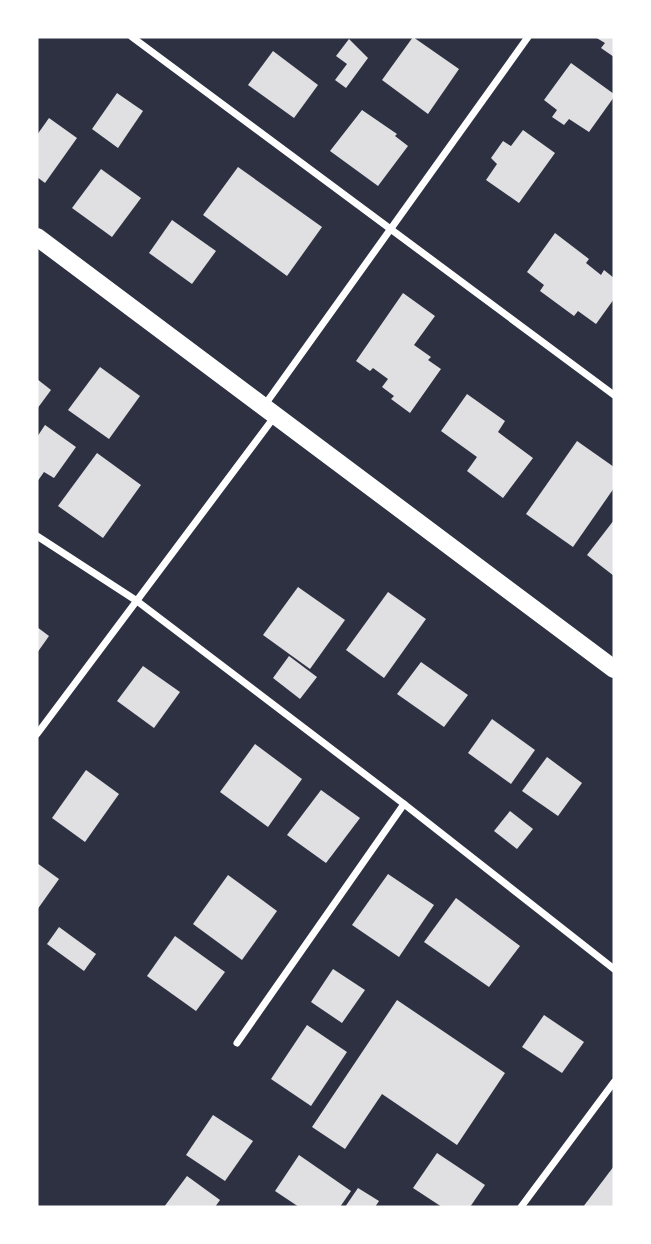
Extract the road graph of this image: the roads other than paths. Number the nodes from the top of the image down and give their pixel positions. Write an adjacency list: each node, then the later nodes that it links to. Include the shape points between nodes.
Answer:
1 (132, 37): 3 (street)
2 (528, 37): 3 (street)
3 (392, 229): 5 (street); 6 (street)
4 (37, 237): 6 (main road)
5 (614, 395)
6 (270, 411): 8 (street); 9 (main road)
7 (37, 536): 8 (street)
8 (137, 601): 10 (street); 11 (street)
9 (614, 668)
10 (37, 734)
11 (404, 804): 12 (street); 13 (street)
12 (614, 969)
13 (237, 1043)
14 (614, 1082): 15 (street)
15 (521, 1207)

